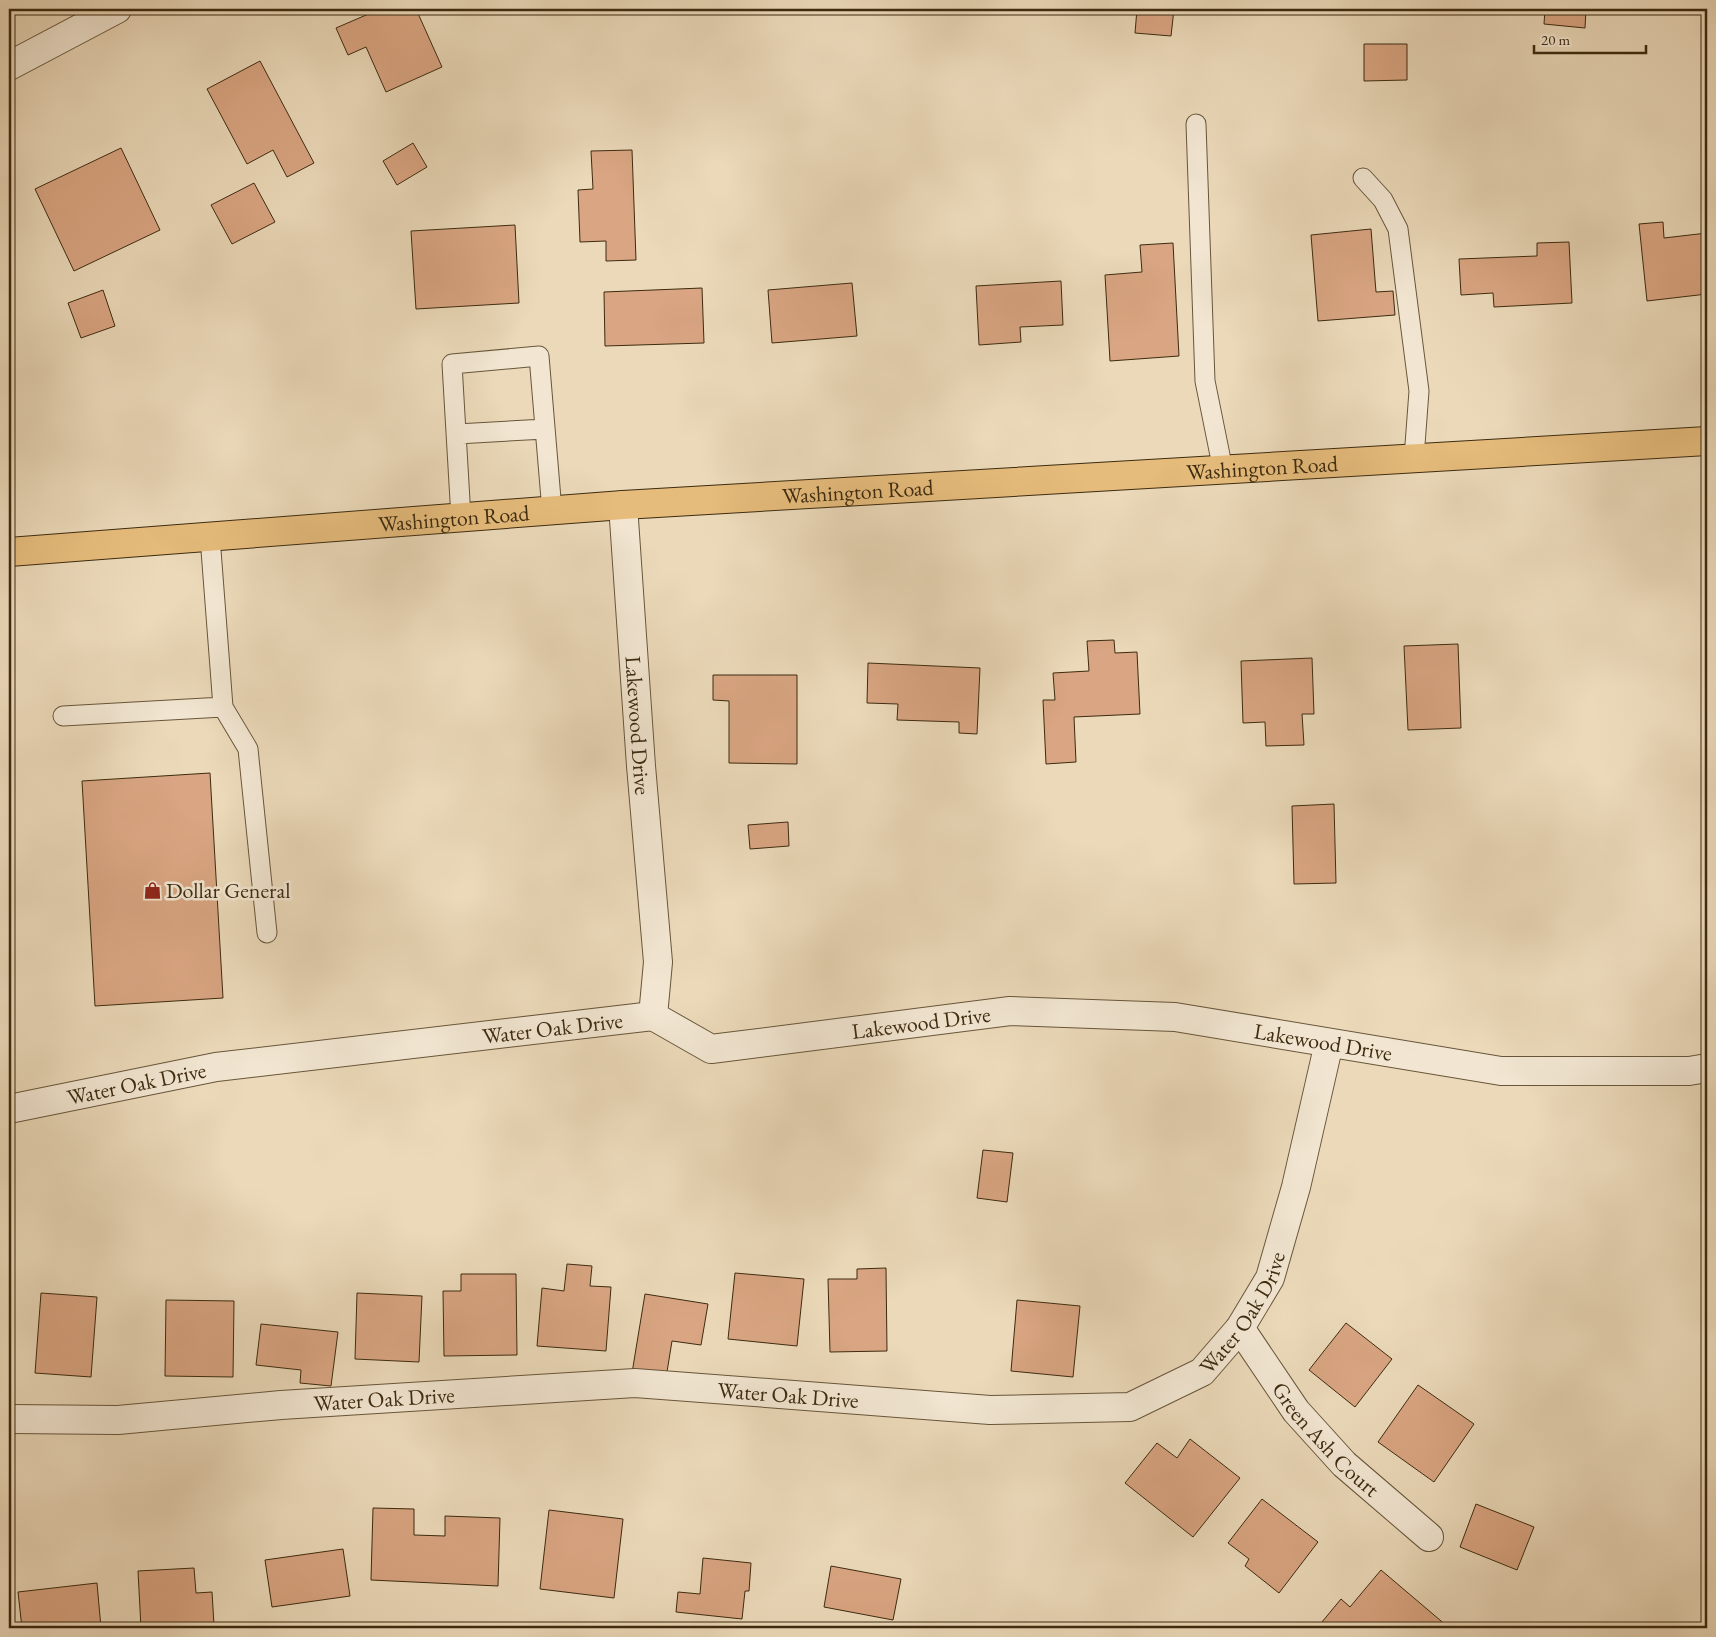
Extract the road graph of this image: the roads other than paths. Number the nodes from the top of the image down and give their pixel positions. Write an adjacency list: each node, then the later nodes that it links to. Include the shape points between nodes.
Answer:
1 (117, 9): 2 (street)
2 (9, 66)
3 (1196, 124): 9 (lane, via 1206,381)
4 (1363, 178): 8 (lane, via 1383,200 1398,230 1419,391)
5 (545, 429): 6 (lane); 6 (lane, via 539,356 452,364); 11 (lane)
6 (457, 434): 12 (lane)
7 (1707, 441): 8 (main road, Washington Road)
8 (1414, 458): 9 (main road, Washington Road)
9 (1223, 470): 10 (main road, Washington Road)
10 (623, 505): 11 (main road, Washington Road); 18 (street, Lakewood Drive, via 658,962)
11 (552, 511): 12 (main road, Washington Road)
12 (462, 518): 13 (main road, Washington Road)
13 (210, 537): 14 (main road, Washington Road); 15 (lane)
14 (9, 552)
15 (223, 707): 16 (lane); 17 (lane, via 248,749)
16 (63, 716)
17 (267, 933)
18 (652, 1016): 19 (street, Lakewood Drive, via 711,1049 1010,1011 1175,1017); 21 (street, Water Oak Drive, via 216,1066)
19 (1329, 1043): 20 (street, Lakewood Drive, via 1501,1071 1689,1071); 22 (street, Water Oak Drive, via 1296,1187 1270,1278)
20 (1707, 1068)
21 (9, 1109)
22 (1240, 1328): 23 (street, Water Oak Drive, via 1202,1372 1130,1407 990,1410 635,1383 281,1405 118,1420); 24 (street, Green Ash Court, via 1296,1411 1344,1464)
23 (9, 1419)
24 (1429, 1537)

